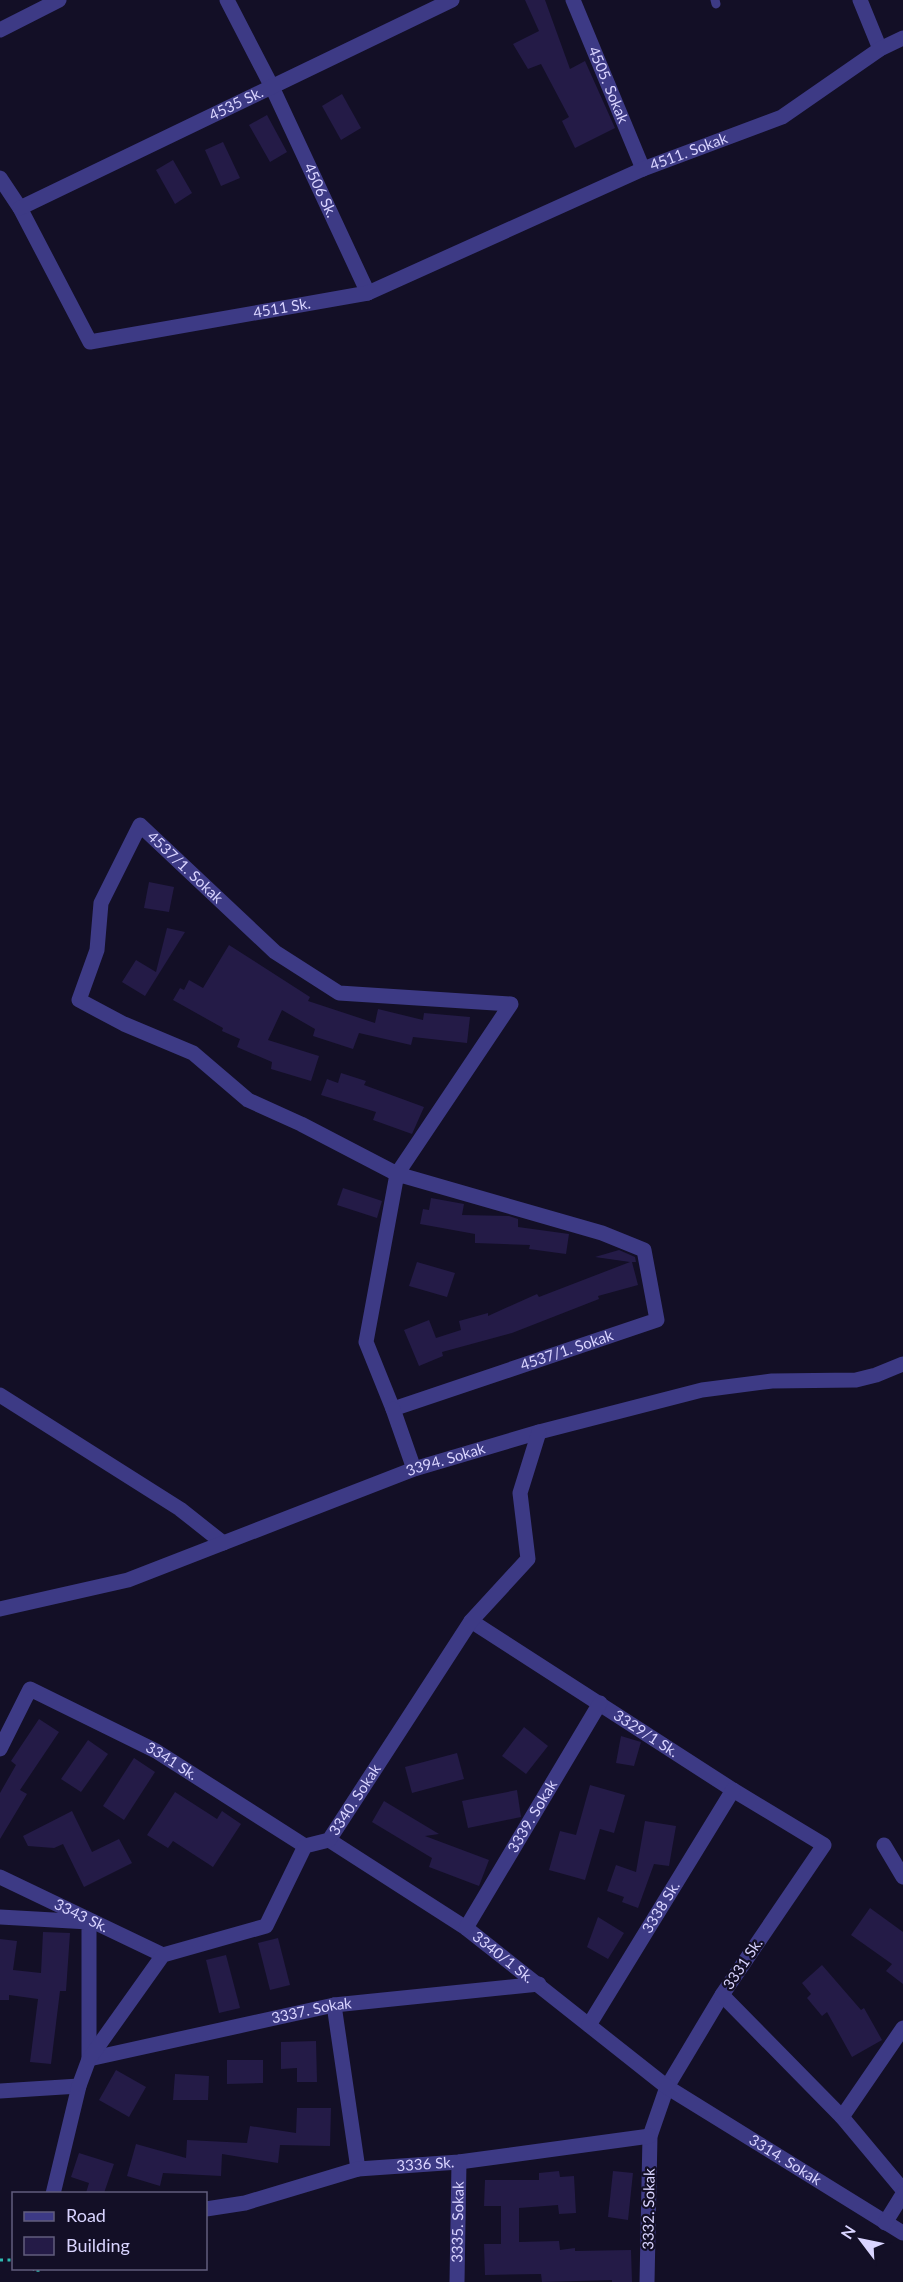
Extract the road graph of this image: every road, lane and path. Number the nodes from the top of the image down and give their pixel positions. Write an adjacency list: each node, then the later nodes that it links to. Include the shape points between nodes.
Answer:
1 (59, 0): 6 (street)
2 (227, 0): 9 (street, 4506 Sk.)
3 (452, 0): 9 (street, 4535 Sk.)
4 (573, 0): 10 (street, 4505. Sokak)
5 (860, 0): 8 (street)
6 (0, 30)
7 (903, 38): 8 (street, 4511. Sokak)
8 (880, 49): 10 (street, 4511. Sokak, via 782,117)
9 (272, 87): 12 (street, 4535 Sk.); 14 (street, 4506 Sk.)
10 (644, 169): 13 (street, 4511. Sokak)
11 (0, 178): 12 (street)
12 (20, 208): 14 (street, 4511 Sk., via 90,342)
13 (465, 248): 14 (street, 4511 Sk.)
14 (369, 293)
15 (397, 1174): 15 (street, 4537/1. Sokak, via 248,1100 193,1053 79,1000 97,950 101,903 140,825 275,952 339,993 511,1004); 18 (street, 4537/1. Sokak, via 366,1342); 18 (street, 4537/1. Sokak, via 592,1230 644,1250 657,1320)
16 (903, 1364): 19 (street, 3394. Sokak, via 856,1380 772,1381 702,1390)
17 (0, 1395): 21 (street, via 180,1509)
18 (393, 1409): 20 (street)
19 (539, 1432): 20 (street, 3394. Sokak); 23 (street, 3340. Sokak, via 520,1493 528,1559)
20 (414, 1469): 21 (street, 3394. Sokak)
21 (223, 1543): 22 (street, 3394. Sokak, via 128,1580)
22 (0, 1609)
23 (471, 1621): 24 (street, 3329/1 Sk.); 27 (street, 3340. Sokak)
24 (600, 1703): 26 (street, 3329/1 Sk.); 35 (street, 3339. Sokak)
25 (0, 1749): 30 (street, 3341 Sk., via 30,1689 156,1751)
26 (733, 1790): 28 (street, 3329/1 Sk.); 40 (street, 3338 Sk.)
27 (329, 1840): 30 (street, 3340. Sokak); 35 (street, 3340/1 Sk.)
28 (824, 1845): 38 (street, 3331 Sk.)
29 (884, 1845): 32 (street)
30 (305, 1846): 36 (street, via 266,1926)
31 (0, 1877): 34 (street, 3343 Sk.)
32 (903, 1878)
33 (0, 1917): 34 (street)
34 (89, 1922): 36 (street, 3343 Sk.); 42 (street)
35 (466, 1928): 37 (street, 3340/1 Sk.)
36 (163, 1955): 42 (street)
37 (539, 1984): 39 (street, 3337. Sokak); 40 (street, 3340/1 Sk.)
38 (722, 1995): 44 (street, 3331 Sk.); 46 (street)
39 (334, 2005): 42 (street, 3337. Sokak); 49 (street)
40 (589, 2025): 44 (street, 3340/1 Sk.)
41 (903, 2028): 46 (street)
42 (89, 2059): 43 (street)
43 (79, 2086): 45 (street); 50 (street)
44 (667, 2087): 47 (street, 3331 Sk.); 53 (street, 3314. Sokak)
45 (0, 2091)
46 (842, 2118): 51 (street)
47 (650, 2136): 48 (street, 3336 Sk.); 56 (street, 3332. Sokak)
48 (459, 2162): 49 (street, 3336 Sk.); 55 (street, 3335. Sokak)
49 (358, 2169): 52 (street, 3336 Sk., via 245,2203)
50 (53, 2192)
51 (903, 2192): 53 (street)
52 (207, 2209)
53 (885, 2223): 54 (street, 3314. Sokak)
54 (903, 2233)
55 (457, 2282)
56 (647, 2282)

